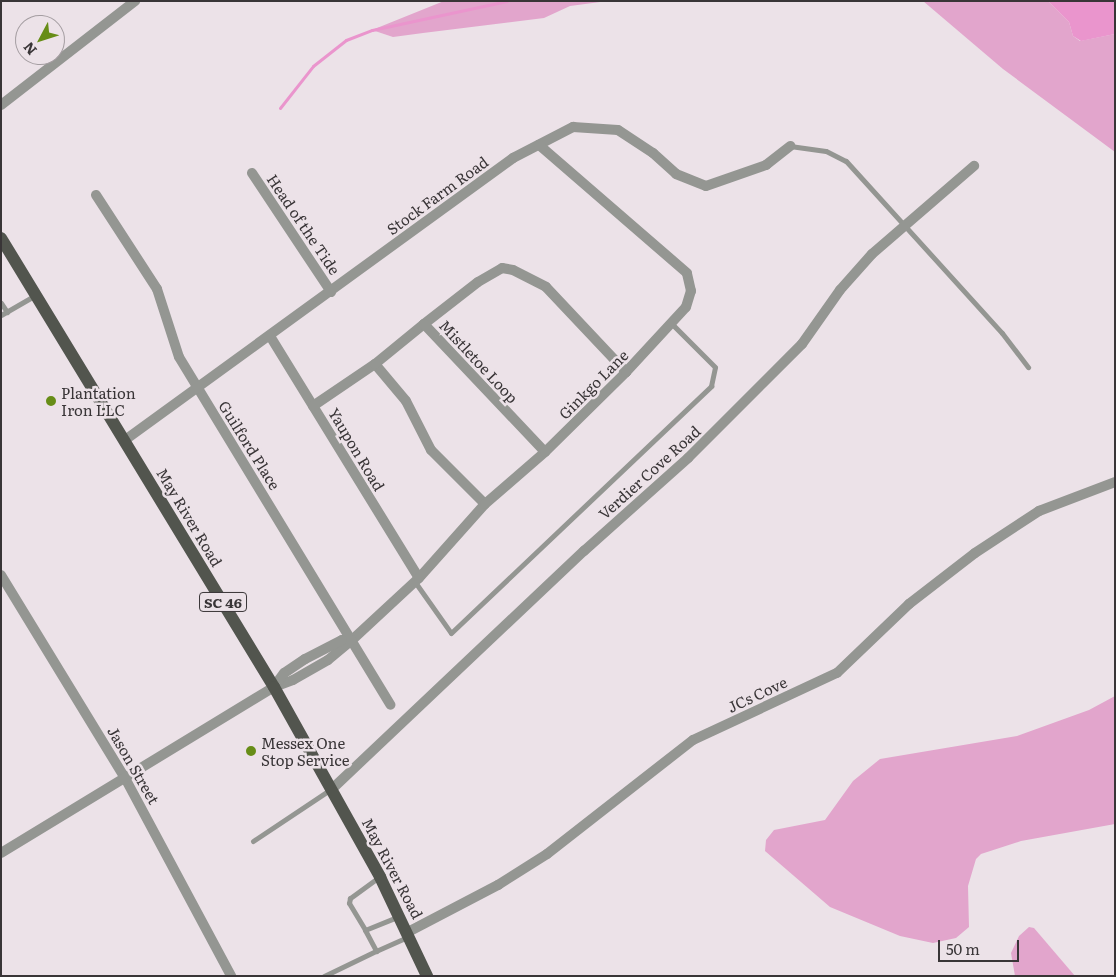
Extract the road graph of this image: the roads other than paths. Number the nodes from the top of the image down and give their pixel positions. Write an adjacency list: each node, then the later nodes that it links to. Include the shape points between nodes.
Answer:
1 (136, 1): 2 (street)
2 (1, 105)
3 (539, 145): 4 (street, Stock Farm Road, via 574,127 618,130 653,153 676,174 706,186 766,166); 10 (street, Stock Farm Road, via 513,158); 15 (street, Ginkgo Lane, via 687,273 691,290 686,307)
4 (790, 146): 8 (lane, via 826,151 846,161)
5 (974, 166): 8 (street, Verdier Cove Road)
6 (252, 173): 10 (street, Head of the Tide)
7 (96, 195): 20 (street, Guilford Place, via 157,288 179,357)
8 (906, 226): 18 (lane); 32 (street, Verdier Cove Road, via 872,254 840,290 802,344 688,458)
9 (1, 238): 11 (main road, May River Road / SC 46)
10 (331, 292): 16 (street, Stock Farm Road)
11 (36, 294): 13 (lane); 22 (main road, May River Road / SC 46)
12 (1, 303): 13 (lane)
13 (4, 314)
14 (424, 324): 17 (street, Mistletoe Loop); 19 (street, via 478,282 502,268 513,270 546,287); 23 (street, Mistletoe Loop)
15 (672, 324): 19 (street, Ginkgo Lane); 27 (lane, via 715,367 711,386 451,633)
16 (270, 336): 20 (street, Stock Farm Road); 21 (street, Yaupon Road)
17 (375, 364): 21 (street, Mistletoe Loop); 25 (street, via 406,401 432,450)
18 (1028, 367)
19 (626, 372): 23 (street, Ginkgo Lane)
20 (197, 388): 22 (street, Stock Farm Road); 28 (street, Guilford Place)
21 (313, 406): 27 (street, Yaupon Road)
22 (124, 440): 29 (main road, May River Road / SC 46)
23 (545, 452): 25 (street, Ginkgo Lane)
24 (1115, 482): 38 (street, JCs Cove, via 1039,511 975,552 909,604 836,674 693,740 547,854)
25 (485, 504): 27 (street, Ginkgo Lane)
26 (1, 575): 31 (street, Jason Street)
27 (417, 580): 28 (street, Ginkgo Lane)
28 (352, 640): 29 (street, Ginkgo Lane, via 328,660 294,680); 30 (street, Guilford Place)
29 (274, 687): 31 (street, Ginkgo Lane); 32 (main road, May River Road / SC 46)
30 (391, 705)
31 (125, 778): 34 (street, Ginkgo Lane); 40 (street, Jason Street)
32 (332, 788): 33 (lane); 35 (main road, May River Road / SC 46)
33 (252, 841)
34 (1, 853)
35 (380, 877): 36 (main road, May River Road / SC 46); 37 (lane, via 350,898 349,903)
36 (400, 916): 37 (lane); 38 (main road, May River Road / SC 46)
37 (364, 930): 39 (lane)
38 (409, 935): 39 (lane); 42 (main road, May River Road / SC 46)
39 (376, 951): 41 (lane)
40 (231, 976)
41 (324, 976)
42 (427, 976)

